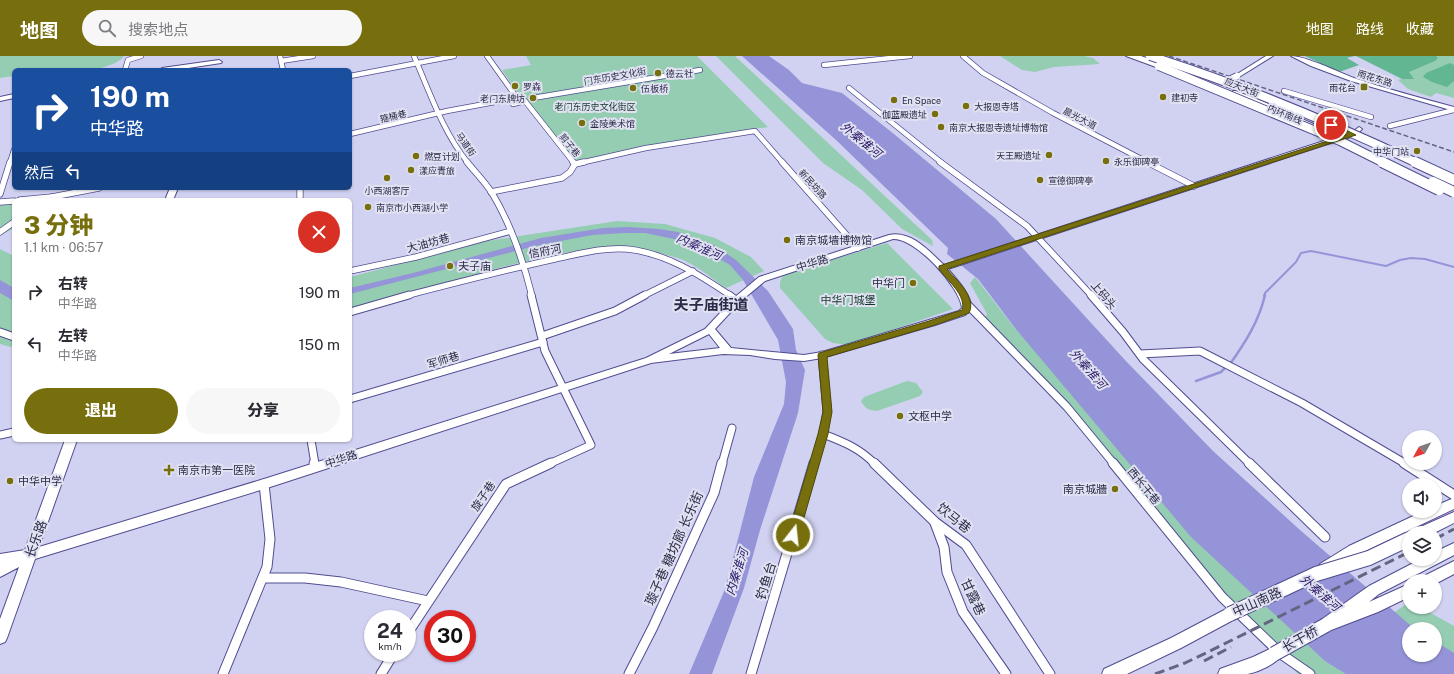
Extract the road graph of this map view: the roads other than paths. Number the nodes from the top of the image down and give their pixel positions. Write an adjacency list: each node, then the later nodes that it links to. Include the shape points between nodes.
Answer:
1 (141, 56): 20 (street, via 128,60)
2 (221, 56): 17 (main road)
3 (280, 56): 16 (street)
4 (313, 56): 16 (street)
5 (414, 56): 18 (street, 马道街)
6 (454, 56): 18 (street)
7 (487, 56): 34 (street, 箍桶巷, via 517,98)
8 (910, 56): 19 (street)
9 (963, 56): 45 (street, 晨光大道, via 983,73 1053,113)
10 (1129, 56): 39 (main road, 应天大街, via 1182,74)
11 (1134, 56): 15 (highway, 内环南线)
12 (1157, 56): 26 (main road, 应天大街)
13 (1270, 56): 26 (main road, bridge)
14 (1294, 56): 33 (main road, 雨花东路, via 1342,77)
15 (1148, 57): 37 (main road, 应天大街); 43 (highway, bridge, via 1201,72 1336,125); 46 (highway, 内环南线, bridge, via 1290,112); 49 (highway, 内环南线, bridge, via 1367,149); 51 (highway, bridge, via 1175,73 1340,141)
16 (281, 61): 23 (street)
17 (219, 62): 21 (main road); 22 (main road)
18 (417, 63): 25 (street); 34 (street, 马道街)
19 (824, 65)
20 (126, 68)
21 (176, 68)
22 (217, 68)
23 (283, 68)
24 (700, 70): 30 (street, 门东历史文化街)
25 (352, 76)
26 (1230, 79): 37 (main road, 应天大街, via 1239,85)
27 (849, 88): 58 (street, 上码头, via 959,177)
28 (1284, 91): 35 (street)
29 (12, 96): 31 (main road)
30 (533, 98)
31 (0, 99)
32 (525, 102): 34 (street, 箍桶巷); 41 (street, 剪子巷)
33 (1454, 110): 36 (street)
34 (439, 114): 38 (street, 箍桶巷); 48 (street, 马道街, via 456,148)
35 (1371, 118)
36 (1390, 126)
37 (1356, 132): 39 (main road); 42 (main road, 应天大街); 44 (main road, 应天大街)
38 (352, 134)
39 (1338, 138): 45 (main road); 51 (main road, 应天大街)
40 (12, 156): 50 (street)
41 (575, 164): 48 (street, 剪子巷, via 562,178); 59 (street, 新民坊路, via 646,148 755,131)
42 (1454, 176)
43 (1454, 180)
44 (1454, 183)
45 (1194, 186): 58 (main road)
46 (1454, 187)
47 (89, 190): 52 (street)
48 (492, 192): 57 (street, 马道街)
49 (1454, 192)
50 (0, 194)
51 (1454, 196)
52 (50, 198)
53 (12, 201): 54 (street)
54 (0, 202)
55 (12, 223): 56 (street)
56 (0, 232)
57 (512, 234): 60 (street, 马道街); 63 (street, 大油坊巷)
58 (1038, 236): 61 (main road); 72 (street, 上码头)
59 (858, 248): 61 (main road, 中华路, via 892,237 902,237); 64 (main road, 中华路, via 762,279)
60 (524, 264): 62 (street, 信府河, via 590,252 622,250 647,253 676,262); 66 (street, 信府河); 70 (street)
61 (942, 268): 65 (main road, 中华路, via 962,292)
62 (693, 271): 64 (street, 信府河); 70 (street, 军师巷, via 615,311)
63 (352, 272)
64 (737, 300): 67 (main road, 中华路)
65 (968, 305): 73 (main road, via 964,312 940,321); 116 (street, 西长干巷, via 1067,407 1222,597 1281,654)
66 (352, 311)
67 (710, 328): 71 (main road); 74 (main road, 中华路)
68 (0, 332): 69 (street)
69 (12, 336)
70 (542, 339): 75 (street); 76 (street, 军师巷)
71 (728, 351): 73 (main road, 中华路, via 804,358); 74 (main road, 中华路)
72 (1140, 354): 85 (street, via 1200,351 1302,403); 92 (street, 上码头)
73 (822, 355): 79 (street, 钓鱼台, via 827,412)
74 (650, 360): 75 (main road, 中华路)
75 (563, 388): 83 (main road, 中华路); 103 (street, 旋子巷, via 591,445 506,484)
76 (352, 398)
77 (732, 428): 110 (street, 璇子巷 糖坊廊 长乐街, via 714,493 653,628)
78 (12, 432): 80 (street)
79 (823, 434): 88 (street, 饮马巷, via 864,453); 111 (street, 钓鱼台)
80 (0, 435)
81 (70, 442): 94 (main road, 长乐路)
82 (311, 442): 83 (street)
83 (314, 467): 84 (main road, 中华路)
84 (264, 484): 94 (main road, 中华路); 101 (street, via 270,539)
85 (1454, 495)
86 (1454, 503): 89 (main road, 中山南路)
87 (1454, 518): 90 (main road)
88 (935, 522): 112 (street, 甘露巷, via 944,547 947,572 962,612); 113 (street, 饮马巷, via 966,545)
89 (1416, 526)
90 (1437, 526)
91 (1402, 535): 114 (main road, 中山南路, bridge, via 1369,558 1316,574)
92 (1325, 537)
93 (1454, 549): 95 (main road)
94 (30, 555): 96 (main road, 中华路); 99 (main road, 中华路); 106 (main road, 长乐路)
95 (1442, 555)
96 (0, 559)
97 (1420, 566): 105 (main road, via 1374,590)
98 (1453, 568): 100 (main road)
99 (0, 571)
100 (1441, 574)
101 (263, 578): 103 (street, via 305,578 341,582); 108 (street)
102 (1402, 593): 105 (main road)
103 (428, 601): 104 (street, 旋子巷)
104 (416, 620)
105 (1326, 625): 115 (main road, 长干桥, bridge, via 1257,663)
106 (0, 638)
107 (388, 662): 109 (street)
108 (222, 674)
109 (381, 674)
110 (629, 674)
111 (752, 674)
112 (1006, 674)
113 (1050, 674)
114 (1110, 674)
115 (1226, 674)
116 (1310, 674)

